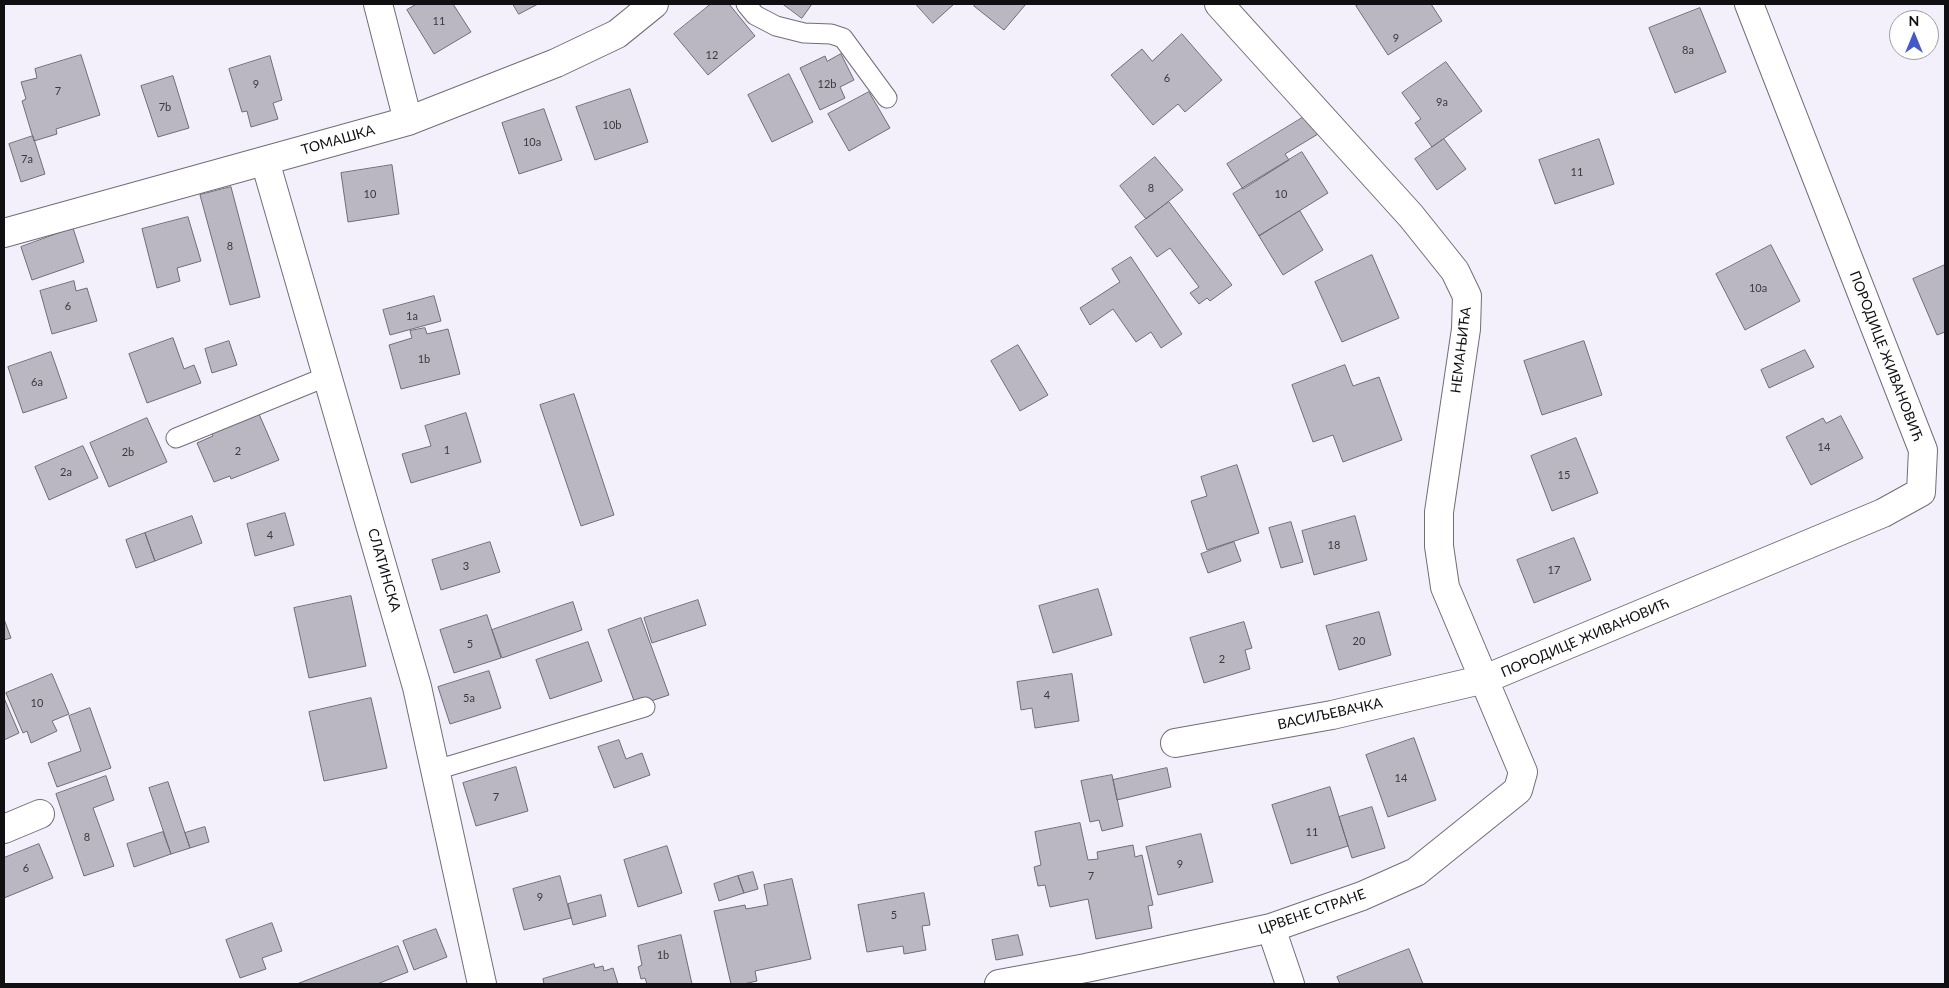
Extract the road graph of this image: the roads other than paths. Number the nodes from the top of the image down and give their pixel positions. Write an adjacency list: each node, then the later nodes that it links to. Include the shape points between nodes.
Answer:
1 (378, 4): 7 (street)
2 (654, 4): 7 (street, ТОМАШКА, via 617,34 556,63)
3 (746, 4): 6 (lane, via 755,15 776,26 843,38)
4 (1219, 4): 12 (street, НЕМАЊИЋА, via 1411,216 1455,270 1467,296 1466,329 1439,512 1439,546 1445,587)
5 (1749, 4): 12 (street, ПОРОДИЦЕ ЖИВАНОВИЋ, via 1923,450 1922,492 1883,513)
6 (887, 98)
7 (408, 121): 8 (street, ТОМАШКА)
8 (265, 161): 9 (street, ТОМАШКА); 10 (street, СЛАТИНСКА)
9 (4, 233)
10 (328, 376): 11 (lane); 15 (street, СЛАТИНСКА, via 417,687)
11 (176, 438)
12 (1485, 679): 14 (street, ВАСИЉЕВАЧКА, via 1332,715); 16 (street, НЕМАЊИЋА)
13 (645, 707): 15 (lane)
14 (1175, 743)
15 (436, 770): 20 (street, СЛАТИНСКА)
16 (1523, 772): 19 (street, ЦРВЕНЕ СТРАНЕ, via 1518,790 1416,872 1362,896)
17 (40, 814): 18 (street)
18 (4, 829)
19 (1271, 928): 21 (street, ЦРВЕНЕ СТРАНЕ); 22 (street)
20 (482, 984)
21 (999, 984)
22 (1290, 984)

